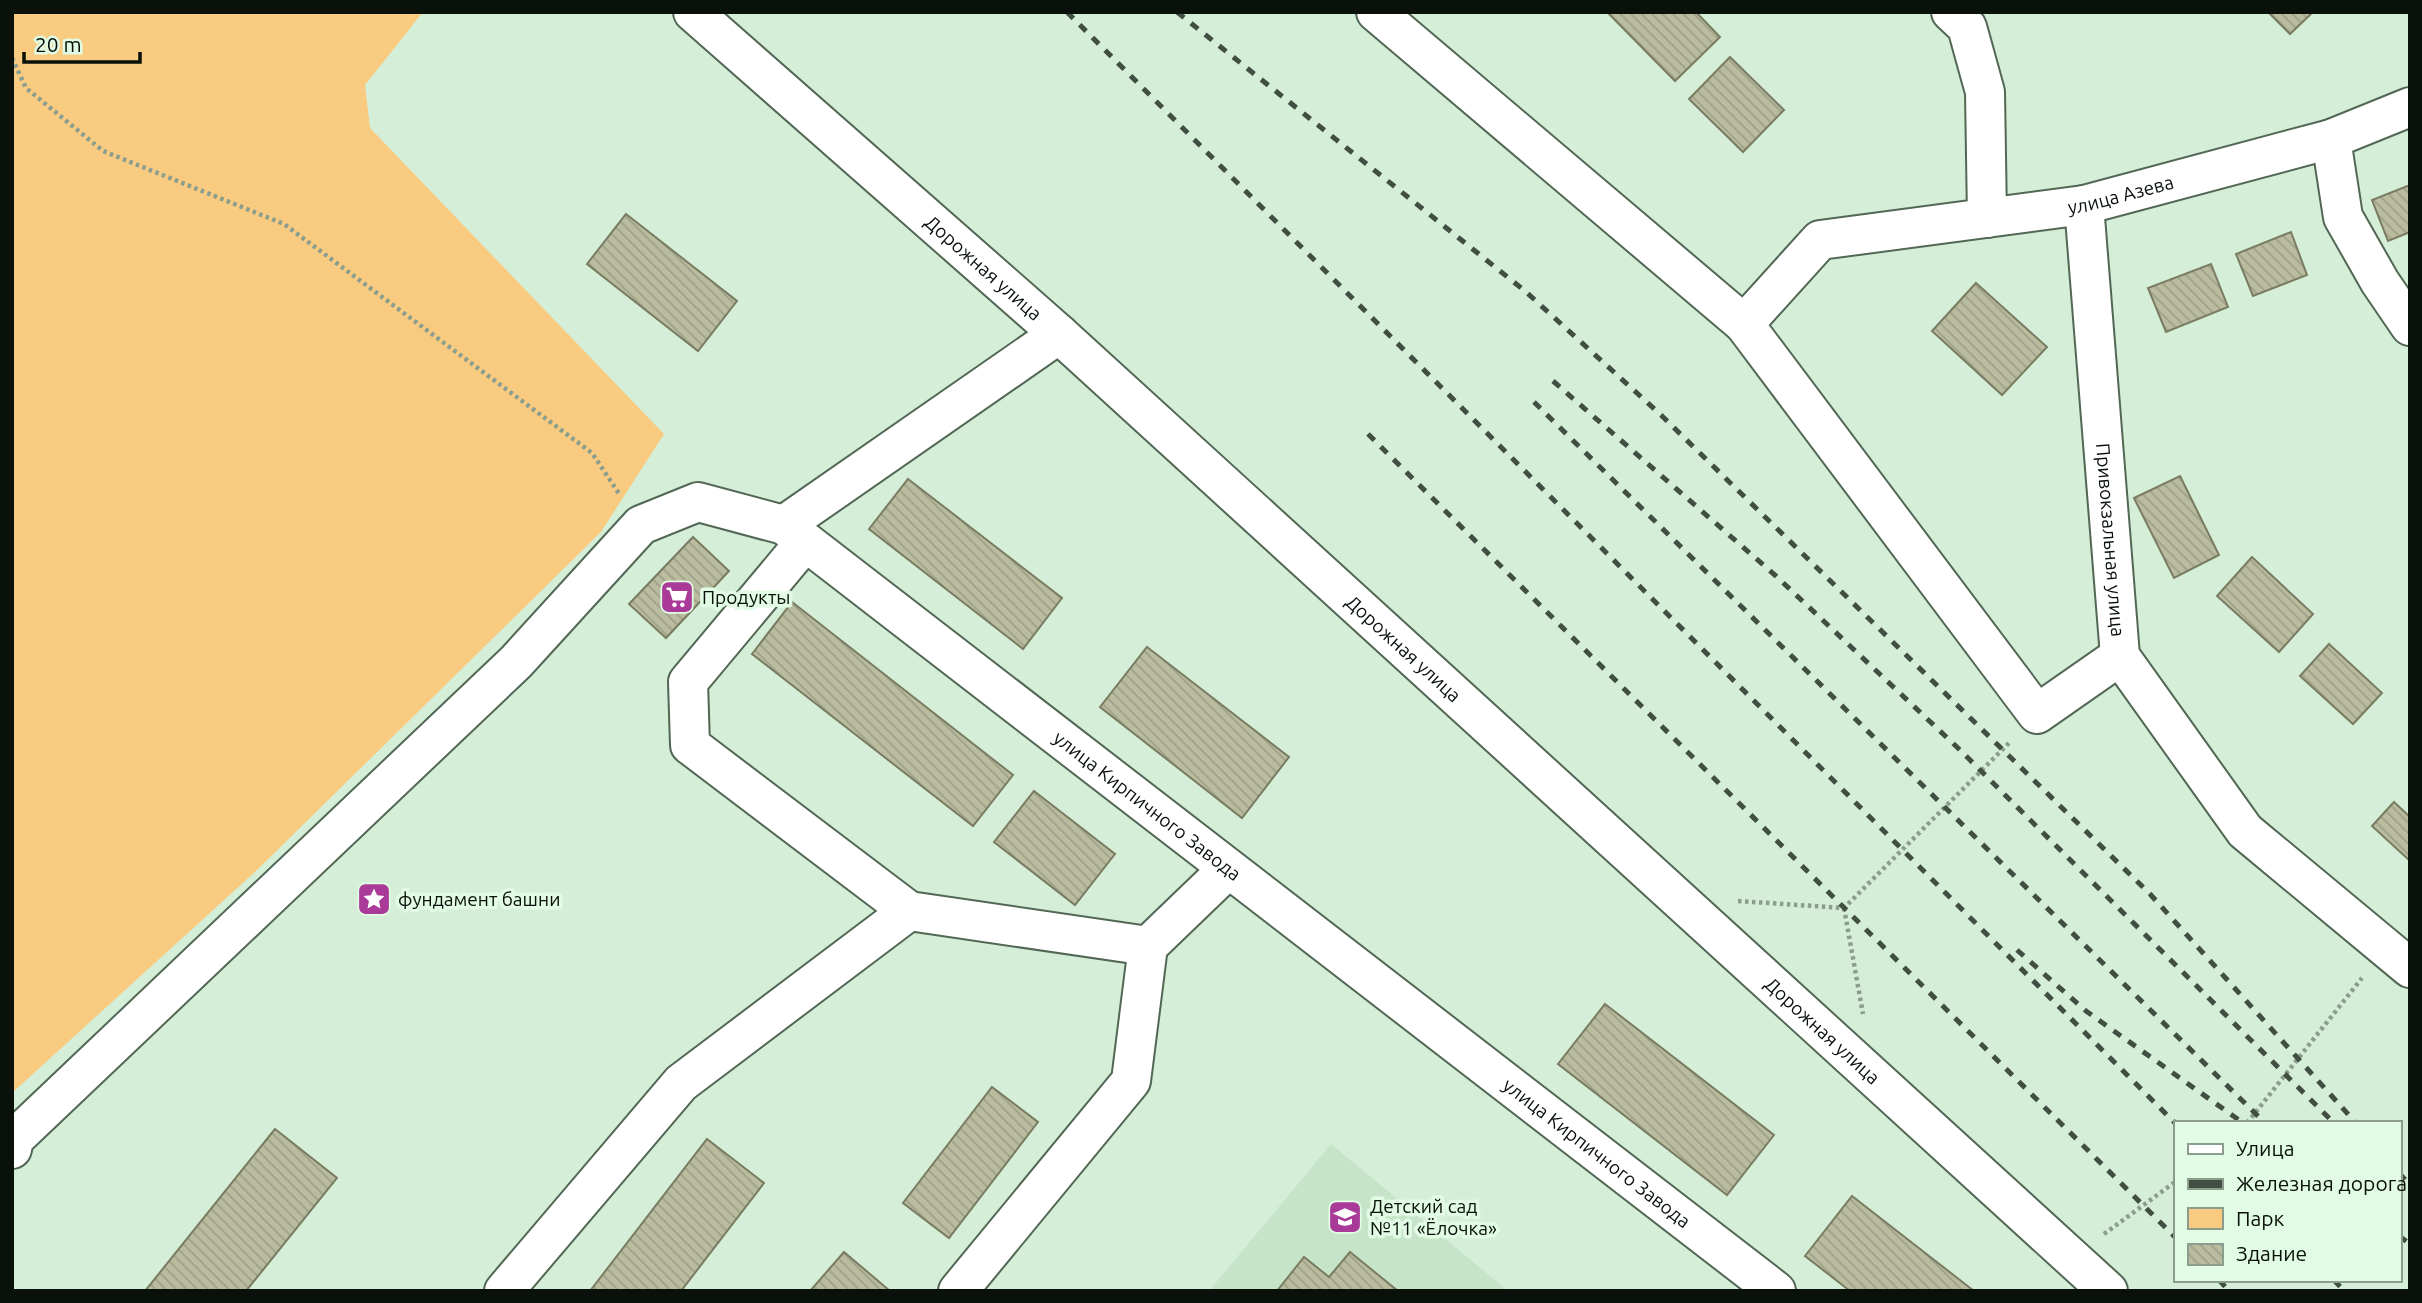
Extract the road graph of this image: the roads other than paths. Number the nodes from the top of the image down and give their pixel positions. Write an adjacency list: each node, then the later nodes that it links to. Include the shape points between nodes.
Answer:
1 (693, 12): 10 (street, Дорожная улица)
2 (1376, 12): 8 (street)
3 (1951, 12): 7 (street, via 1966,27 1985,92)
4 (2410, 107): 5 (street, улица Азева)
5 (2331, 139): 6 (street, улица Азева); 9 (street, via 2343,217)
6 (2084, 205): 7 (street, улица Азева); 12 (street, Привокзальная улица)
7 (1987, 218): 8 (street, улица Азева, via 1820,240)
8 (1744, 324): 12 (street, via 2038,714)
9 (2410, 326)
10 (1059, 334): 11 (street); 21 (street, Дорожная улица)
11 (795, 534): 13 (street, улица Кирпичного Завода); 14 (street, via 688,682 690,745); 17 (street, via 698,502 640,525 516,662 15,1139)
12 (2120, 656): 16 (street, Привокзальная улица, via 2245,831)
13 (1227, 870): 15 (street); 20 (street, улица Кирпичного Завода)
14 (909, 911): 15 (street); 18 (street, via 681,1083)
15 (1148, 946): 19 (street, via 1131,1082)
16 (2398, 958)
17 (12, 1149)
18 (504, 1291)
19 (958, 1291)
20 (1776, 1291)
21 (2108, 1291)

